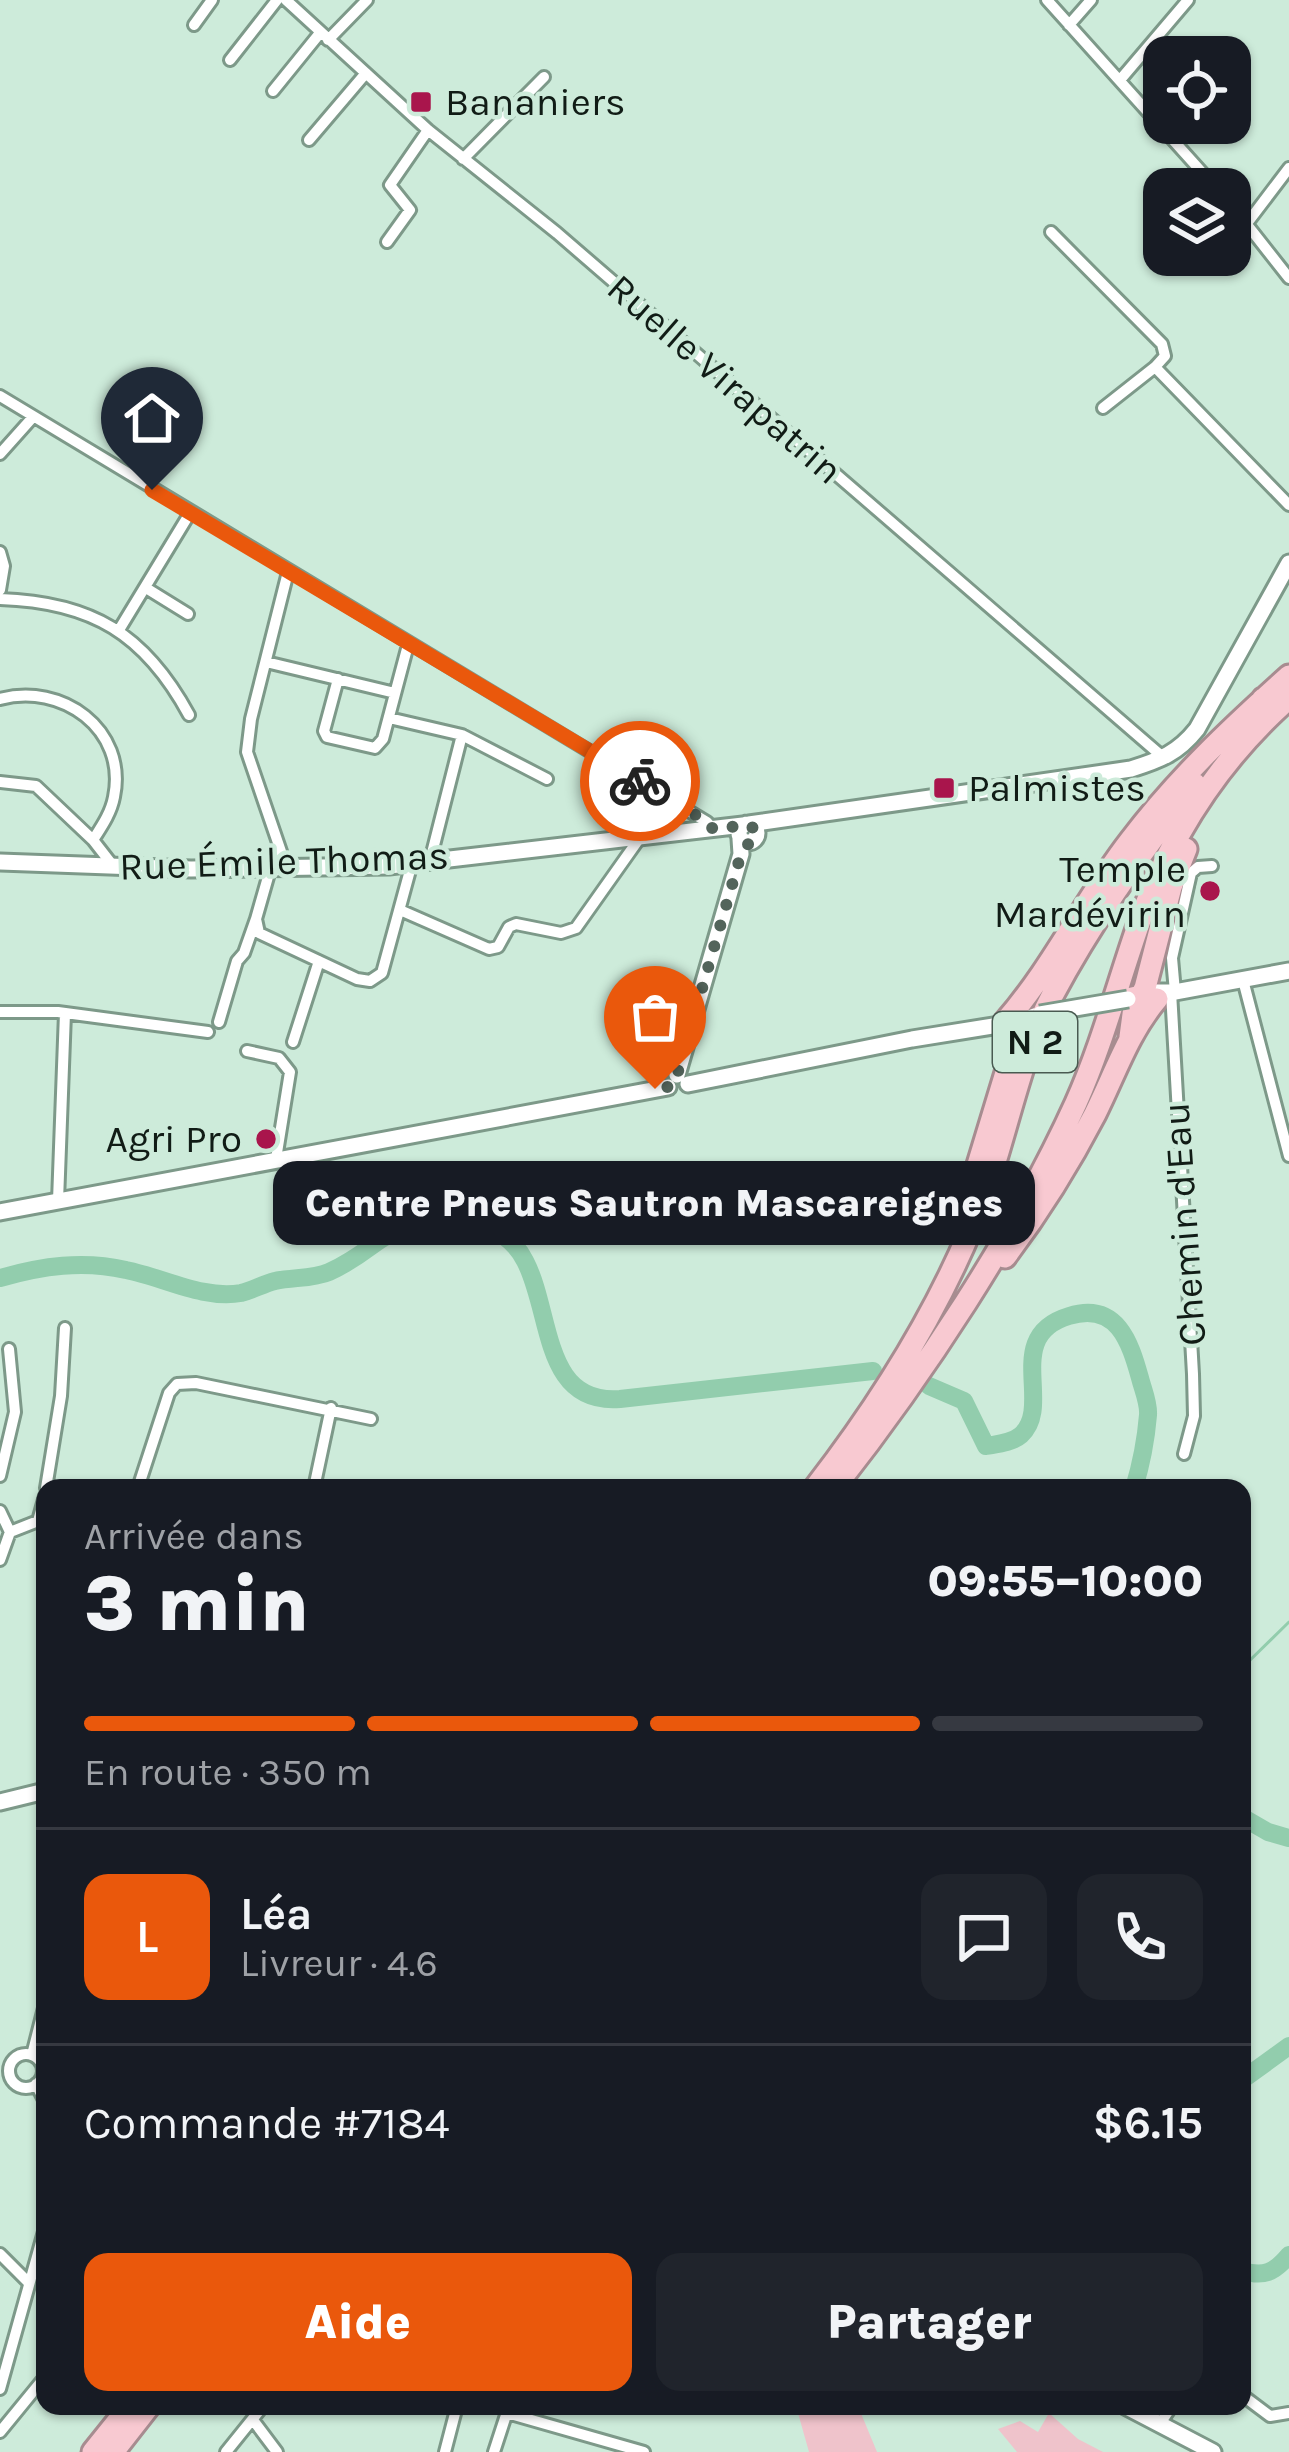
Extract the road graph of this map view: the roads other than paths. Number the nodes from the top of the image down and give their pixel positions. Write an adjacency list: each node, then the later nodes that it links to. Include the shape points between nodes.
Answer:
1 (212, 0): 8 (street)
2 (277, 0): 11 (street)
3 (286, 0): 10 (street, Ruelle Virapatrin)
4 (367, 0): 10 (street)
5 (1047, 0): 9 (street)
6 (1091, 0): 9 (street)
7 (1188, 0): 14 (street)
8 (194, 25)
9 (1069, 25): 14 (street)
10 (324, 36): 12 (street, Ruelle Virapatrin); 15 (street)
11 (230, 59)
12 (366, 73): 16 (street, Ruelle Virapatrin); 17 (street)
13 (544, 77): 18 (street)
14 (1120, 80): 19 (street)
15 (272, 92)
16 (428, 130): 18 (street, Ruelle Virapatrin); 24 (street, via 390,184 410,210)
17 (309, 140)
18 (463, 159): 52 (street, Ruelle Virapatrin)
19 (1198, 168)
20 (1289, 168): 21 (street)
21 (1251, 218)
22 (1251, 226): 25 (street)
23 (1051, 232): 26 (street, via 1162,344 1165,356)
24 (387, 242)
25 (1289, 278)
26 (1155, 367): 28 (street); 31 (street)
27 (0, 396): 29 (street)
28 (1103, 408)
29 (33, 417): 30 (street); 32 (street)
30 (0, 454)
31 (1289, 505)
32 (190, 512): 35 (street); 36 (street)
33 (0, 551): 37 (street)
34 (1289, 563): 52 (street, via 1197,729)
35 (288, 572): 40 (street); 41 (street)
36 (146, 588): 38 (street); 39 (street)
37 (0, 594): 39 (street, via 56,602)
38 (188, 614)
39 (119, 630): 49 (street, via 150,655)
40 (408, 645): 44 (street); 55 (street)
41 (266, 662): 43 (street); 63 (street, via 247,752)
42 (1289, 676): 47 (highway, N 2)
43 (338, 679): 44 (street); 50 (street, via 327,737 376,748)
44 (395, 693): 50 (street)
45 (0, 698): 57 (street, via 54,698 96,724 110,747 115,784)
46 (1289, 698): 84 (highway, N 2, via 1183,824 1075,1105)
47 (1263, 699): 70 (highway, via 1128,843); 88 (highway, N 2, via 1150,839 1050,999 970,1233)
48 (1289, 708): 69 (highway, via 1186,848 1153,967)
49 (189, 715)
50 (389, 718): 51 (street)
51 (462, 735): 53 (street); 58 (street)
52 (1165, 759): 55 (street, via 773,821)
53 (548, 779)
54 (0, 782): 57 (street, via 36,786)
55 (741, 835): 56 (street, Rue Émile Thomas); 79 (street)
56 (639, 838): 58 (street, Rue Émile Thomas); 64 (street, Rue Émile Thomas, via 566,932 516,924 490,950)
57 (93, 840): 62 (street)
58 (430, 861): 60 (street, Rue Émile Thomas)
59 (0, 862): 62 (street, Rue Émile Thomas)
60 (412, 863): 63 (street, Rue Émile Thomas); 64 (street)
61 (1212, 866): 69 (street, Chemin d'Eau, via 1191,873)
62 (114, 867): 63 (street, Rue Émile Thomas)
63 (278, 869): 65 (street)
64 (400, 910): 66 (street, via 376,979)
65 (256, 919): 66 (street, via 264,938); 73 (street)
66 (319, 961): 76 (street)
67 (1289, 971): 68 (street)
68 (1243, 980): 69 (street); 80 (street)
69 (1157, 994): 70 (street, bridge); 84 (highway, via 1134,1007 1130,1037 1053,1187); 90 (street, Chemin d'Eau, via 1193,1373)
70 (1034, 1008): 74 (highway); 78 (highway)
71 (0, 1012): 72 (street)
72 (65, 1013): 75 (street); 82 (street)
73 (219, 1022)
74 (1005, 1022): 78 (highway); 79 (street)
75 (208, 1032)
76 (293, 1042)
77 (247, 1051): 81 (street, via 279,1058 290,1072)
78 (1012, 1051): 88 (highway, via 940,1272)
79 (678, 1082): 81 (street)
80 (1289, 1156)
81 (276, 1159): 82 (street)
82 (58, 1201): 83 (street)
83 (0, 1212)
84 (965, 1302): 96 (highway, N 2)
85 (65, 1328): 92 (street)
86 (9, 1349): 91 (street, via 15,1412)
87 (331, 1408): 89 (street); 93 (street, via 177,1384); 94 (street)
88 (866, 1418): 95 (highway, N 2)
89 (371, 1419)
90 (1184, 1454)
91 (0, 1476)
92 (48, 1479)
93 (141, 1479)
94 (316, 1479)
95 (822, 1479)
96 (840, 1479)
97 (0, 1511): 99 (street)
98 (36, 1522): 99 (street)
99 (10, 1532): 100 (street)
100 (0, 1560)
101 (36, 1793): 102 (street)
102 (0, 1802)
103 (36, 2039): 104 (street)
104 (32, 2055): 105 (street); 106 (street, via 14,2059)
105 (36, 2059)
106 (4, 2076): 107 (street, via 19,2086)
107 (36, 2084)
108 (0, 2254): 110 (street)
109 (36, 2259): 110 (street)
110 (29, 2283): 112 (street)
111 (36, 2387): 124 (street)
112 (0, 2389)
113 (1251, 2402): 114 (street, via 1270,2416)
114 (1289, 2413)
115 (123, 2415): 128 (highway)
116 (142, 2415): 129 (highway)
117 (257, 2415): 123 (street)
118 (455, 2415): 132 (street)
119 (506, 2415): 133 (street)
120 (527, 2415): 126 (street)
121 (1145, 2415): 125 (street)
122 (1166, 2415): 125 (street)
123 (253, 2420): 130 (street); 131 (street)
124 (3, 2422)
125 (1161, 2422): 135 (street)
126 (586, 2434): 127 (street); 134 (street)
127 (636, 2451)
128 (93, 2452)
129 (113, 2452)
130 (226, 2452)
131 (277, 2452)
132 (445, 2452)
133 (494, 2452)
134 (582, 2452)
135 (1213, 2452)

